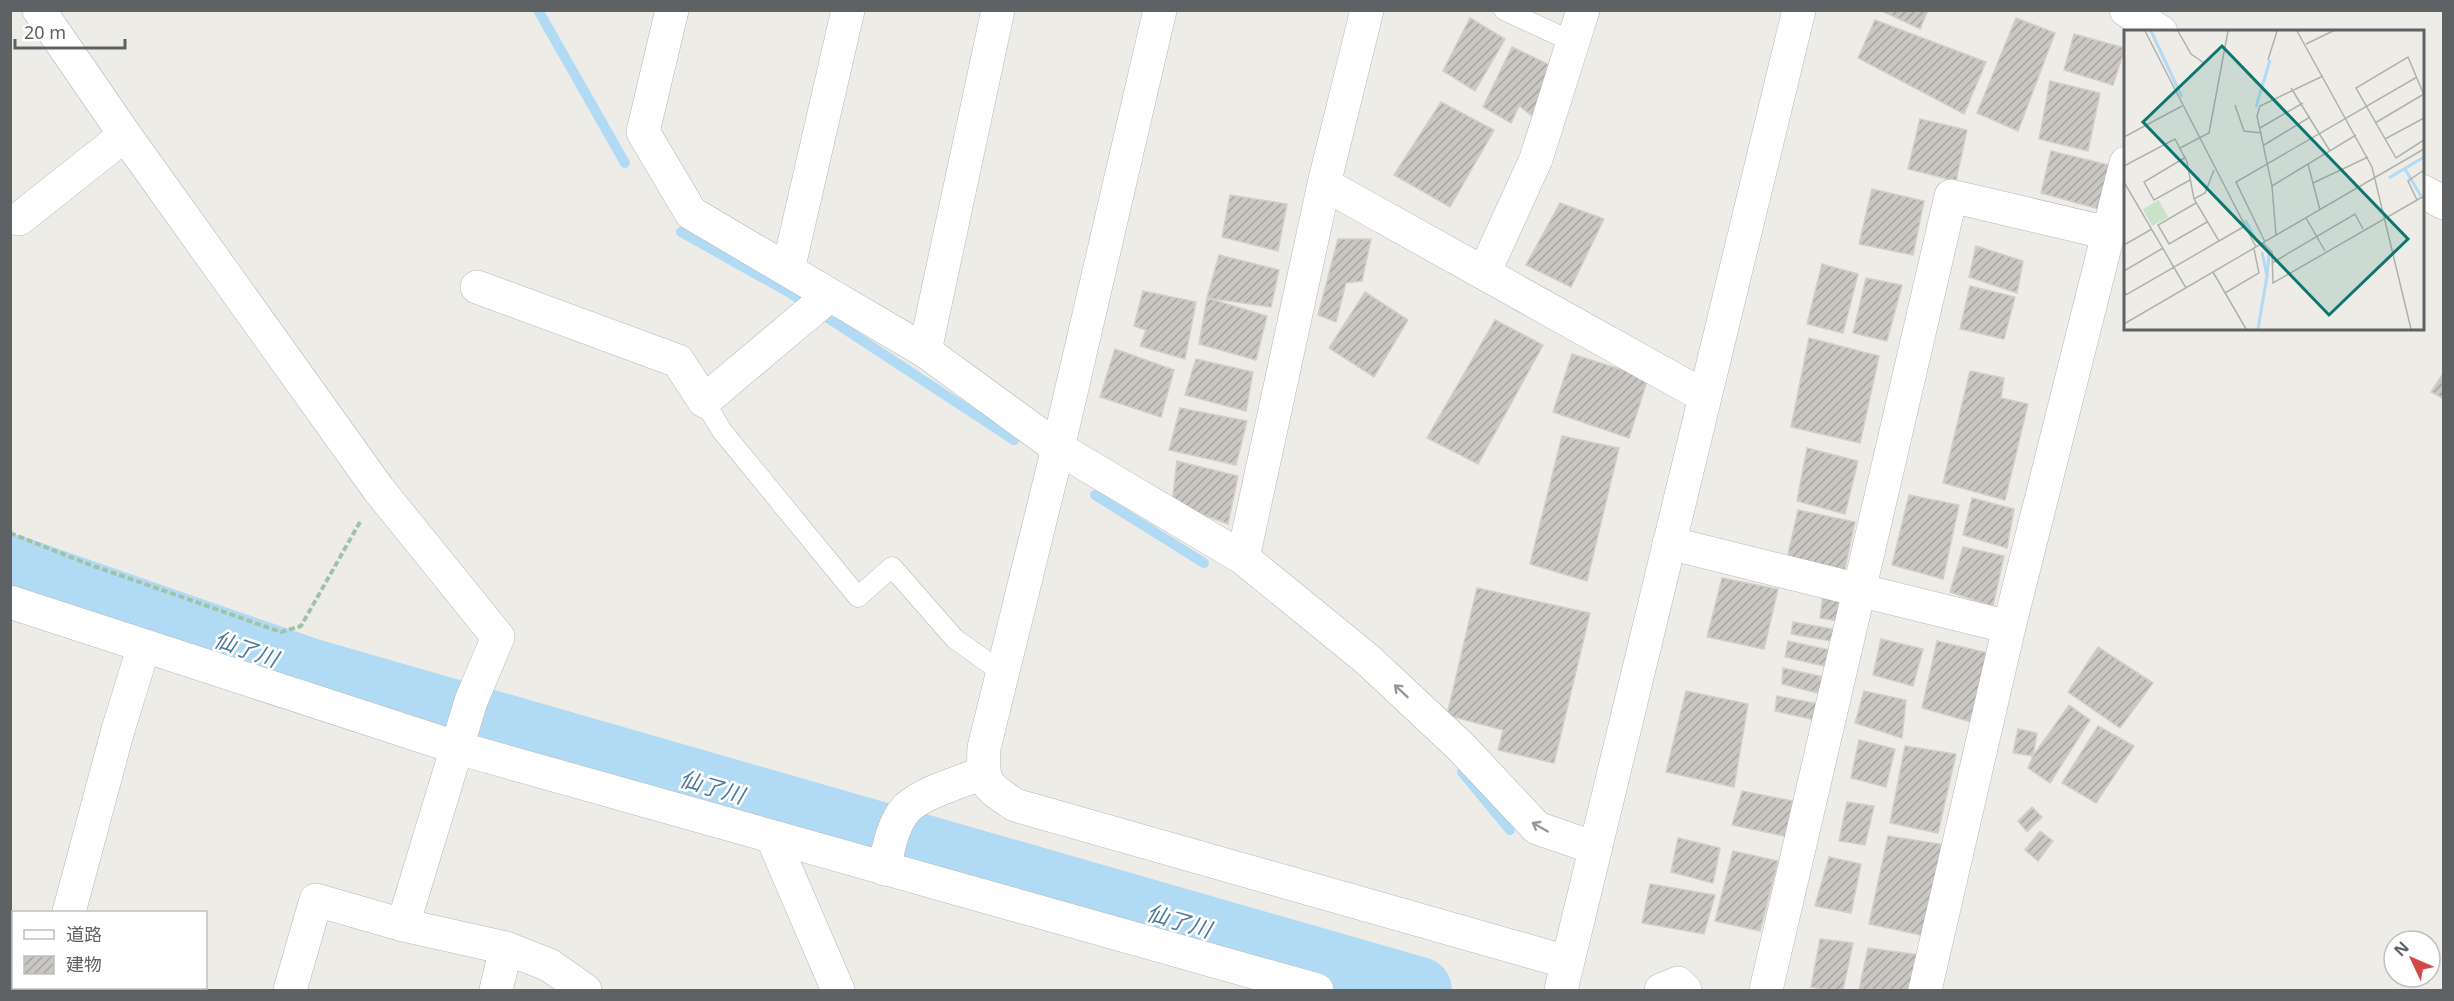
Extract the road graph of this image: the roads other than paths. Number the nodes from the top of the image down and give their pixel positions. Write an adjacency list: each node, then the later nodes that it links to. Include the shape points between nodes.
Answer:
1 (39, 10): 13 (street)
2 (672, 10): 20 (street, via 643,132 691,213)
3 (848, 10): 20 (street)
4 (999, 10): 24 (street)
5 (1160, 10): 27 (street)
6 (1367, 10): 15 (street)
7 (1504, 10): 12 (lane)
8 (1583, 10): 12 (street)
9 (1799, 10): 25 (street)
10 (2126, 10): 11 (street)
11 (2161, 26)
12 (1573, 42): 21 (street, via 1536,159)
13 (125, 135): 18 (street); 35 (street, via 379,490 498,637)
14 (2124, 171): 19 (street)
15 (1323, 184): 21 (street); 29 (street)
16 (2424, 192): 17 (street)
17 (2444, 203)
18 (19, 219)
19 (2108, 233): 30 (street, via 1951,196); 32 (street)
20 (788, 270): 23 (street)
21 (1484, 273): 25 (street)
22 (477, 287): 26 (street, via 678,361)
23 (828, 296): 24 (street); 26 (street)
24 (925, 351): 27 (street)
25 (1704, 396): 28 (street)
26 (704, 401): 34 (lane, via 722,431 858,597 892,567 955,639)
27 (1058, 448): 29 (street); 34 (street)
28 (1669, 543): 30 (street); 38 (street)
29 (1243, 558): 38 (street, one-way to 29, via 1538,828 1461,747 1367,659)
30 (1858, 590): 32 (street); 51 (street)
31 (10, 602): 33 (street)
32 (2009, 627): 52 (street)
33 (144, 646): 35 (street); 40 (street)
34 (1003, 673): 36 (street, via 984,748)
35 (464, 726): 37 (street); 41 (street)
36 (983, 773): 39 (street, via 920,799 906,809); 43 (street, via 994,791 1015,805)
37 (772, 837): 39 (street); 47 (street)
38 (1594, 848): 43 (street)
39 (885, 864): 48 (street)
40 (69, 911)
41 (404, 925): 42 (street); 44 (street, via 316,900)
42 (506, 948): 45 (street); 46 (street, via 549,965)
43 (1567, 982)
44 (290, 990)
45 (496, 990)
46 (585, 990)
47 (838, 990)
48 (1317, 990)
49 (1661, 990): 50 (street, via 1677,983)
50 (1685, 990)
51 (1766, 990)
52 (1925, 990)

